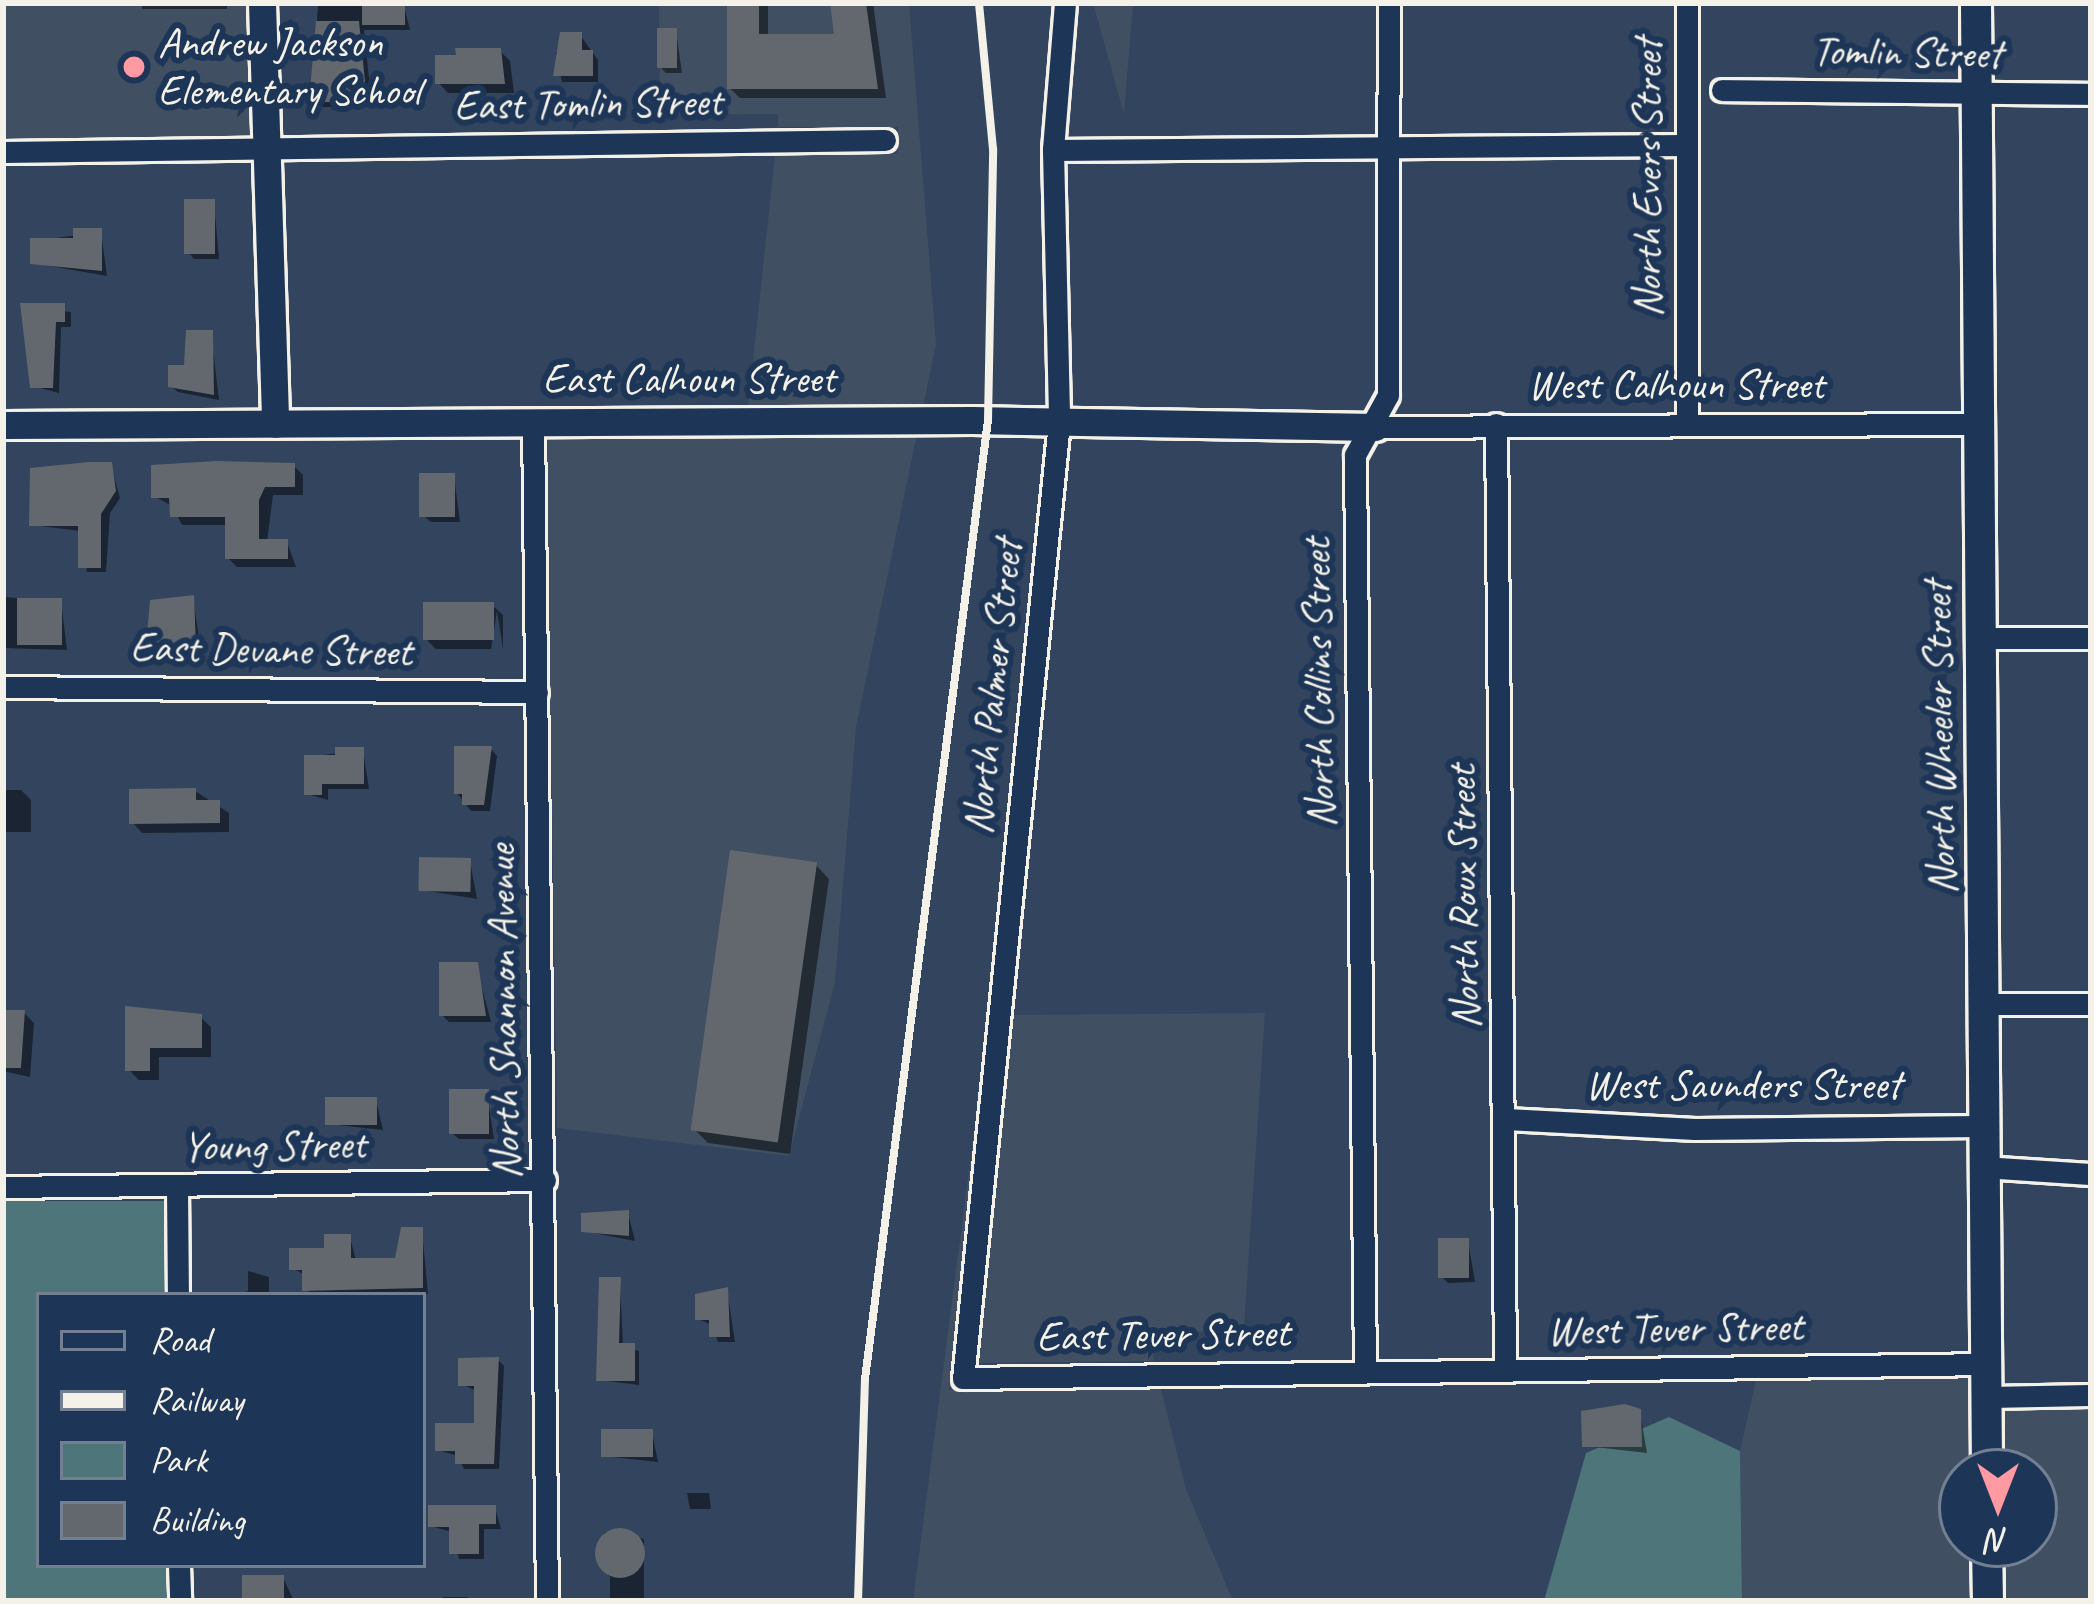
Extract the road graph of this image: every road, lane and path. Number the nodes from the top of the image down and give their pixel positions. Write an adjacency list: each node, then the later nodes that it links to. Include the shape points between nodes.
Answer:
1 (262, 3): 12 (street)
2 (1065, 3): 13 (street, North Palmer Street)
3 (1389, 3): 10 (street, North Collins Street)
4 (1687, 3): 11 (street, North Evers Street)
5 (1976, 3): 7 (main road, North Wheeler Street)
6 (1722, 89): 7 (street, Tomlin Street)
7 (1976, 93): 8 (street, Tomlin Street); 20 (main road, North Wheeler Street)
8 (2091, 94)
9 (886, 140): 12 (street, East Tomlin Street)
10 (1390, 142): 11 (street); 13 (street); 22 (street, North Collins Street, via 1388,395)
11 (1687, 145): 19 (street, North Evers Street)
12 (268, 146): 14 (street, East Tomlin Street); 17 (street)
13 (1053, 150): 16 (street, North Palmer Street)
14 (3, 152)
15 (533, 421): 16 (street, East Calhoun Street); 17 (street, East Calhoun Street); 26 (street, North Shannon Avenue)
16 (1059, 422): 22 (street, East Calhoun Street); 40 (street, North Palmer Street)
17 (275, 424): 21 (street, East Calhoun Street)
18 (1496, 424): 19 (street, West Calhoun Street); 22 (street, West Calhoun Street); 29 (street, North Roux Street)
19 (1687, 424): 20 (street, West Calhoun Street)
20 (1977, 424): 23 (main road, North Wheeler Street)
21 (3, 425)
22 (1376, 427): 39 (street, North Collins Street, via 1355,455)
23 (1980, 638): 24 (street); 27 (main road, North Wheeler Street)
24 (2091, 638)
25 (3, 687): 26 (street, East Devane Street)
26 (537, 692): 33 (street, North Shannon Avenue)
27 (1985, 1004): 28 (street); 30 (main road, North Wheeler Street)
28 (2091, 1004)
29 (1506, 1119): 30 (street, West Saunders Street, via 1695,1129); 38 (street, North Roux Street)
30 (1980, 1126): 31 (main road, North Wheeler Street)
31 (1982, 1167): 32 (street); 37 (main road, North Wheeler Street)
32 (2091, 1174)
33 (545, 1180): 35 (street, Young Street); 47 (street, North Shannon Avenue)
34 (3, 1187): 35 (street, Young Street)
35 (177, 1187): 36 (street)
36 (178, 1292)
37 (1986, 1364): 38 (street, West Tever Street); 42 (main road, North Wheeler Street)
38 (1505, 1370): 39 (street, West Tever Street)
39 (1365, 1371): 40 (street, East Tever Street)
40 (963, 1378)
41 (2091, 1395): 42 (street)
42 (1987, 1397): 43 (main road, North Wheeler Street)
43 (1987, 1448)
44 (179, 1568): 46 (street)
45 (1988, 1568): 48 (main road)
46 (179, 1601)
47 (548, 1601)
48 (1988, 1601)

